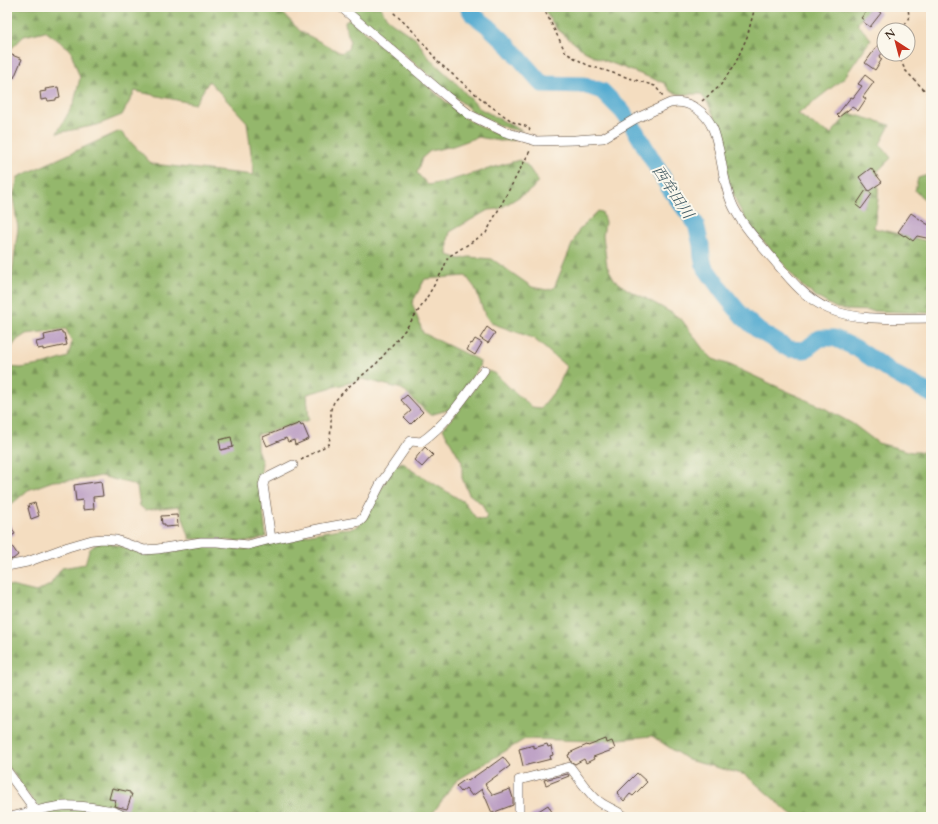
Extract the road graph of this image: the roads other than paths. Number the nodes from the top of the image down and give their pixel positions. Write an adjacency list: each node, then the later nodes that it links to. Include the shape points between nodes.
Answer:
1 (341, 7): 2 (street, via 470,115 505,132 536,140 603,138 634,119 670,103 682,103 700,110 713,129 727,191 740,219 754,239 811,300 848,316)
2 (931, 318)
3 (484, 370): 5 (street, via 456,409 434,432 421,442 411,441 408,444 381,483 360,521)
4 (292, 465): 5 (street, via 265,479 263,485)
5 (271, 539): 6 (street, via 248,545 201,542 144,550 103,538)
6 (7, 566)
7 (7, 771): 8 (street)
8 (36, 811): 9 (street); 10 (street, via 63,806 85,807 106,810)
9 (11, 817)
10 (124, 817)
11 (519, 817): 12 (street, via 519,780 570,767 596,800)
12 (625, 817)

